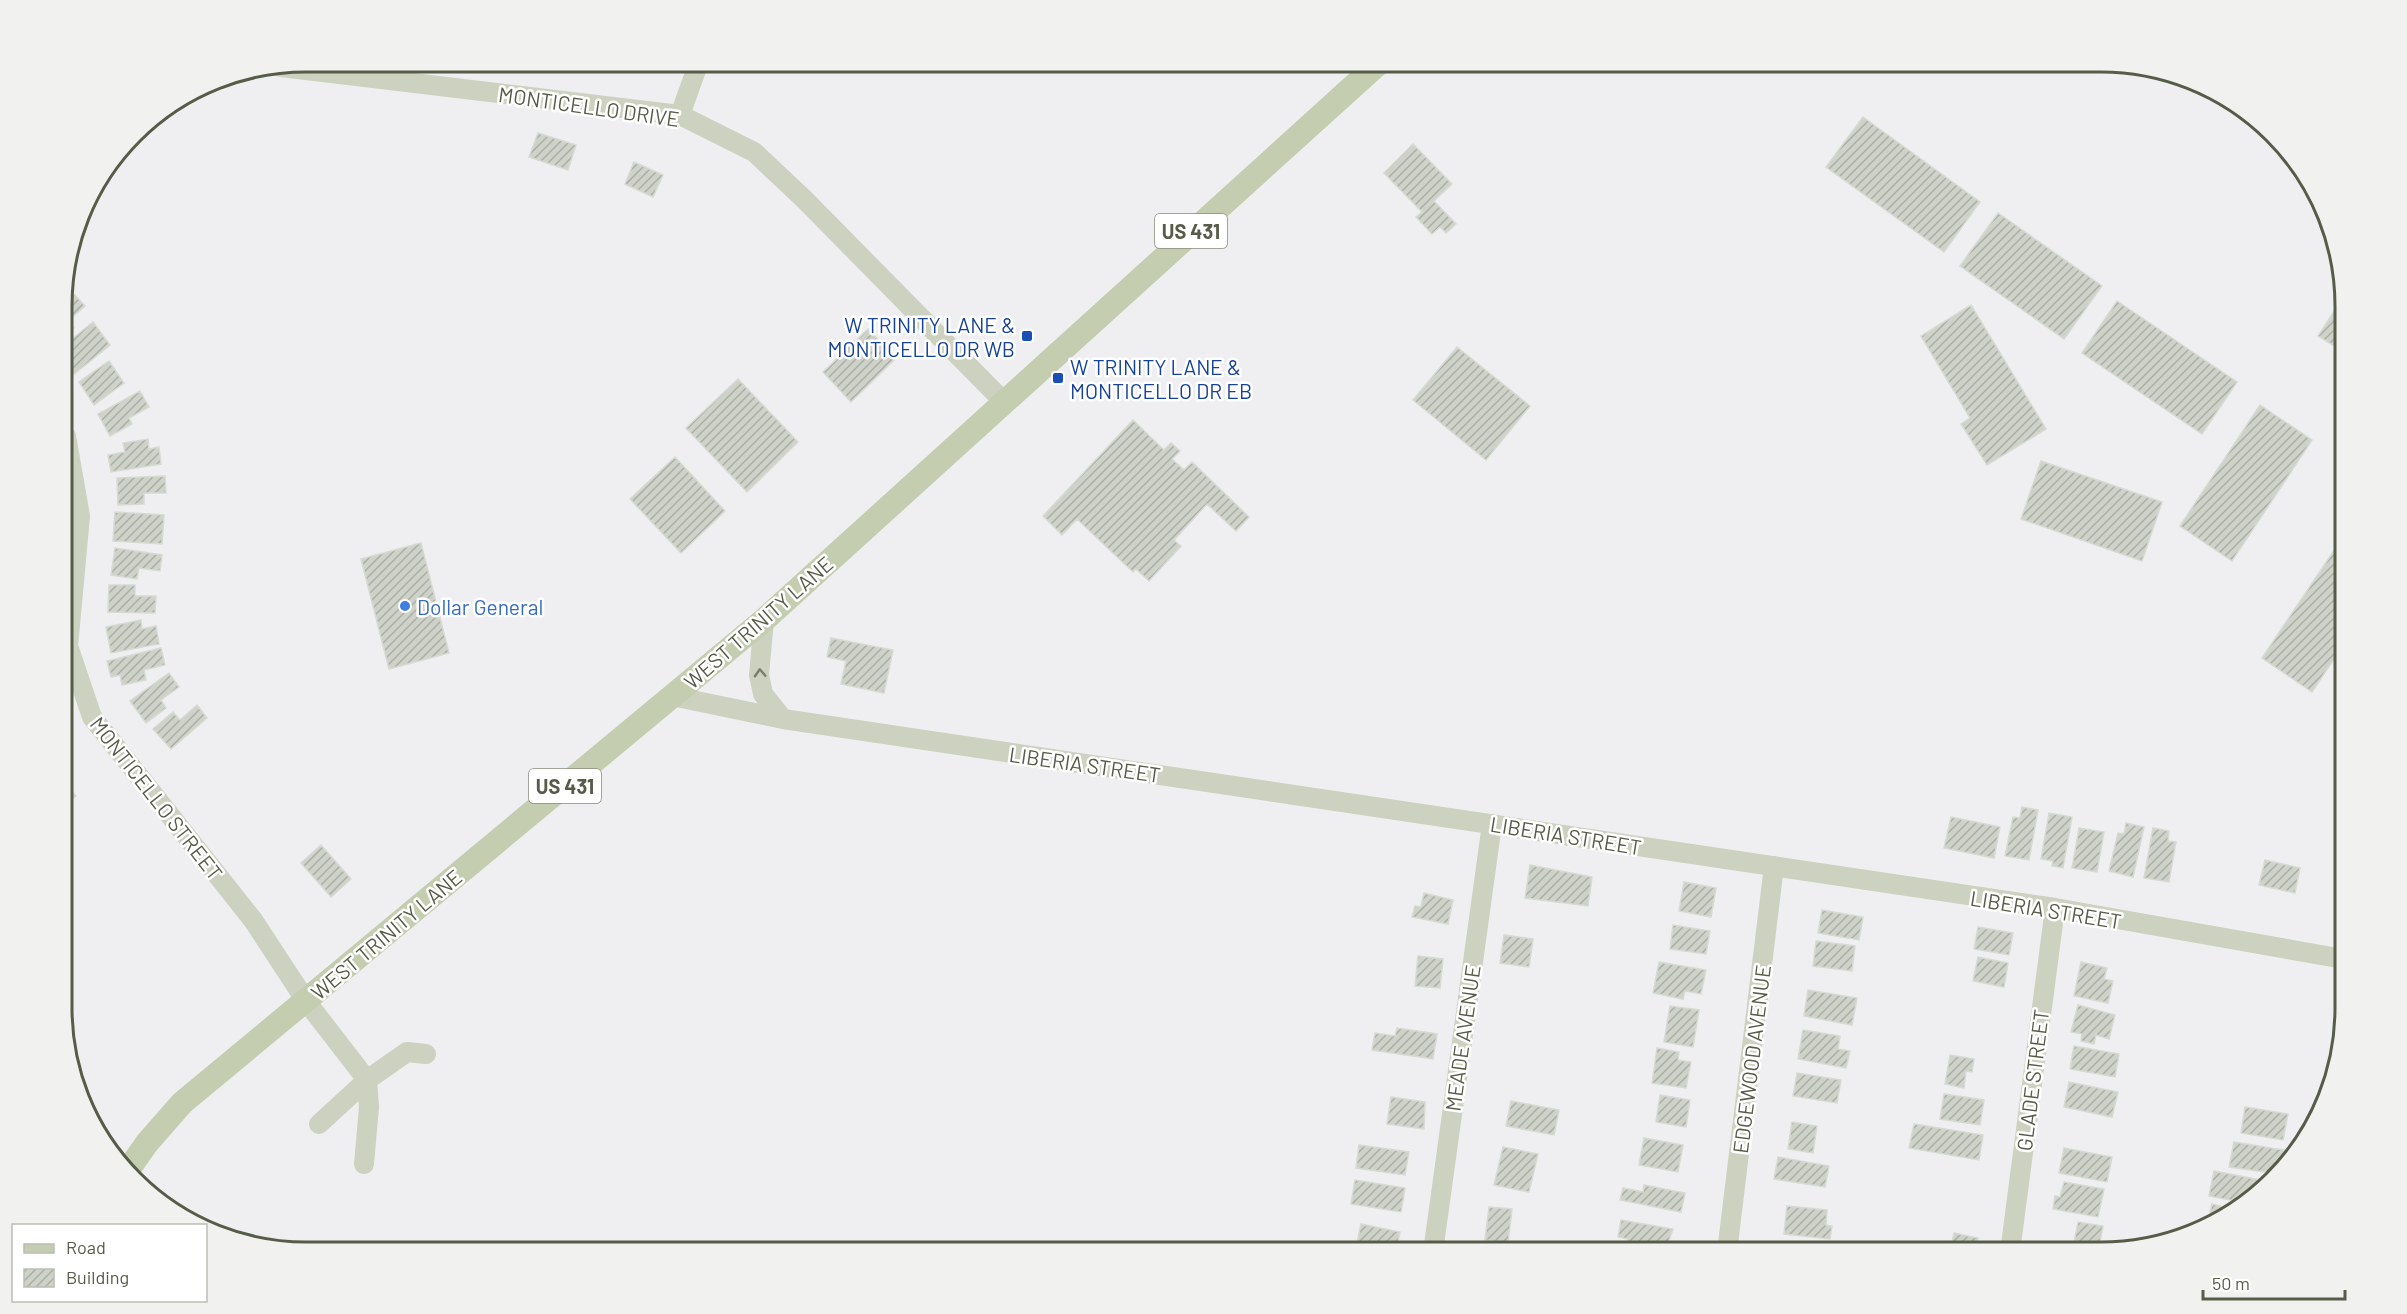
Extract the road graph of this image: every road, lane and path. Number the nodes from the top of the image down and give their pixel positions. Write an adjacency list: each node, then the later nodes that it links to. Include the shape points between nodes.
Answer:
1 (323, 72): 4 (street, MONTICELLO DRIVE)
2 (695, 72): 4 (street)
3 (1369, 72): 5 (main road, WEST TRINITY LANE / US 431)
4 (680, 115): 5 (street, MONTICELLO DRIVE, via 754,152)
5 (1004, 402): 8 (main road, WEST TRINITY LANE / US 431)
6 (72, 470): 7 (street, MONTICELLO STREET, via 80,516)
7 (72, 603)
8 (764, 620): 10 (main road, WEST TRINITY LANE / US 431); 11 (street, one-way to 8, via 764,694 759,675)
9 (72, 658): 16 (street, MONTICELLO STREET, via 92,717 253,920)
10 (672, 696): 11 (street, LIBERIA STREET); 16 (main road, WEST TRINITY LANE / US 431)
11 (783, 719): 12 (street, LIBERIA STREET)
12 (1492, 824): 13 (street, LIBERIA STREET); 22 (street, MEADE AVENUE)
13 (1774, 866): 14 (street, LIBERIA STREET); 23 (street, EDGEWOOD AVENUE)
14 (2055, 908): 15 (street, LIBERIA STREET); 24 (street, GLADE STREET)
15 (2335, 957)
16 (306, 1001): 18 (street, MONTICELLO STREET); 21 (main road, WEST TRINITY LANE / US 431, via 182,1103)
17 (426, 1054): 18 (street, via 407,1052)
18 (367, 1080): 19 (street); 20 (street)
19 (319, 1124)
20 (364, 1164)
21 (133, 1165)
22 (1434, 1242)
23 (1728, 1242)
24 (2011, 1242)

